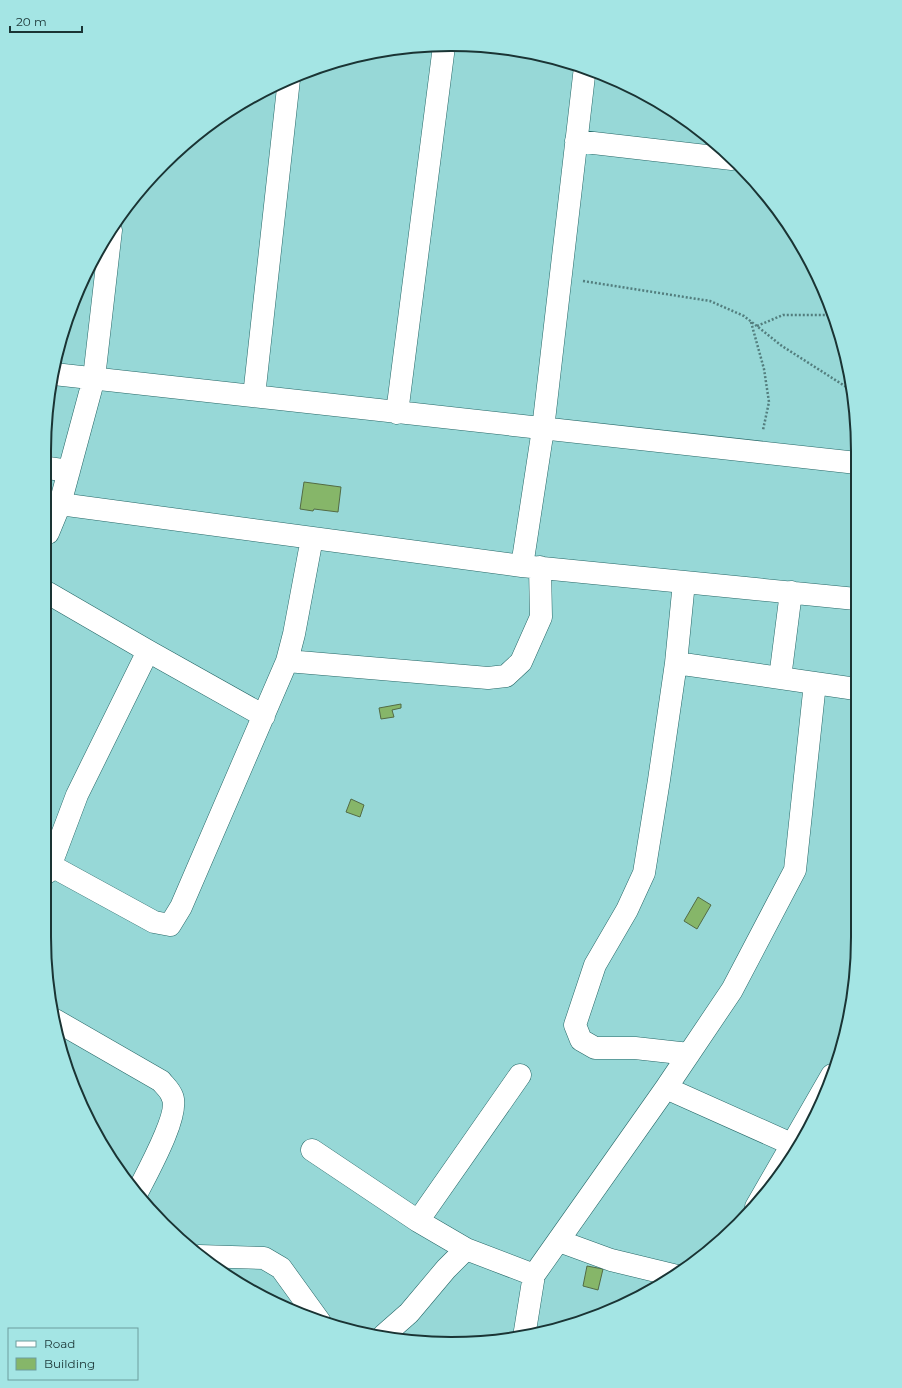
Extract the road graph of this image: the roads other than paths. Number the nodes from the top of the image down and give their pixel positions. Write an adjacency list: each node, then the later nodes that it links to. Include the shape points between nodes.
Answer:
1 (443, 51): 10 (street)
2 (584, 74): 4 (street)
3 (288, 85): 9 (street)
4 (576, 141): 5 (street); 11 (street)
5 (723, 158)
6 (109, 243): 8 (street)
7 (59, 374): 8 (street)
8 (94, 378): 9 (street); 14 (street)
9 (254, 396): 10 (street)
10 (397, 412): 11 (street)
11 (543, 429): 12 (street); 18 (street)
12 (851, 462)
13 (51, 468): 14 (street)
14 (69, 471): 15 (street)
15 (60, 504): 16 (street); 17 (street)
16 (51, 526)
17 (312, 538): 18 (street); 24 (street)
18 (531, 567): 19 (street); 24 (street, via 541,617 521,662 506,676 488,678)
19 (684, 582): 20 (street); 25 (street)
20 (791, 592): 22 (street); 26 (street)
21 (51, 595): 23 (street)
22 (851, 598)
23 (148, 651): 29 (street); 30 (street, via 77,795)
24 (287, 662): 29 (street)
25 (676, 663): 26 (street); 33 (street, via 644,873 628,910 595,965 575,1025 581,1040 595,1048 635,1048)
26 (780, 678): 27 (street)
27 (815, 683): 28 (street); 33 (street, via 795,870 732,990)
28 (851, 688)
29 (264, 716): 31 (street, via 181,907 170,926 154,922)
30 (51, 860)
31 (51, 869)
32 (61, 1024): 38 (street, via 161,1081 173,1096 174,1108 168,1131)
33 (689, 1054): 35 (street)
34 (520, 1075): 39 (street)
35 (666, 1088): 36 (street); 40 (street)
36 (793, 1144)
37 (312, 1150): 39 (street)
38 (140, 1188)
39 (418, 1221): 41 (street)
40 (558, 1241): 43 (street, via 611,1260); 44 (street)
41 (466, 1249): 44 (street); 47 (street, via 409,1313)
42 (210, 1256): 45 (street, via 264,1258 281,1268)
43 (667, 1274)
44 (534, 1276): 46 (street)
45 (313, 1313)
46 (525, 1330)
47 (388, 1332)

